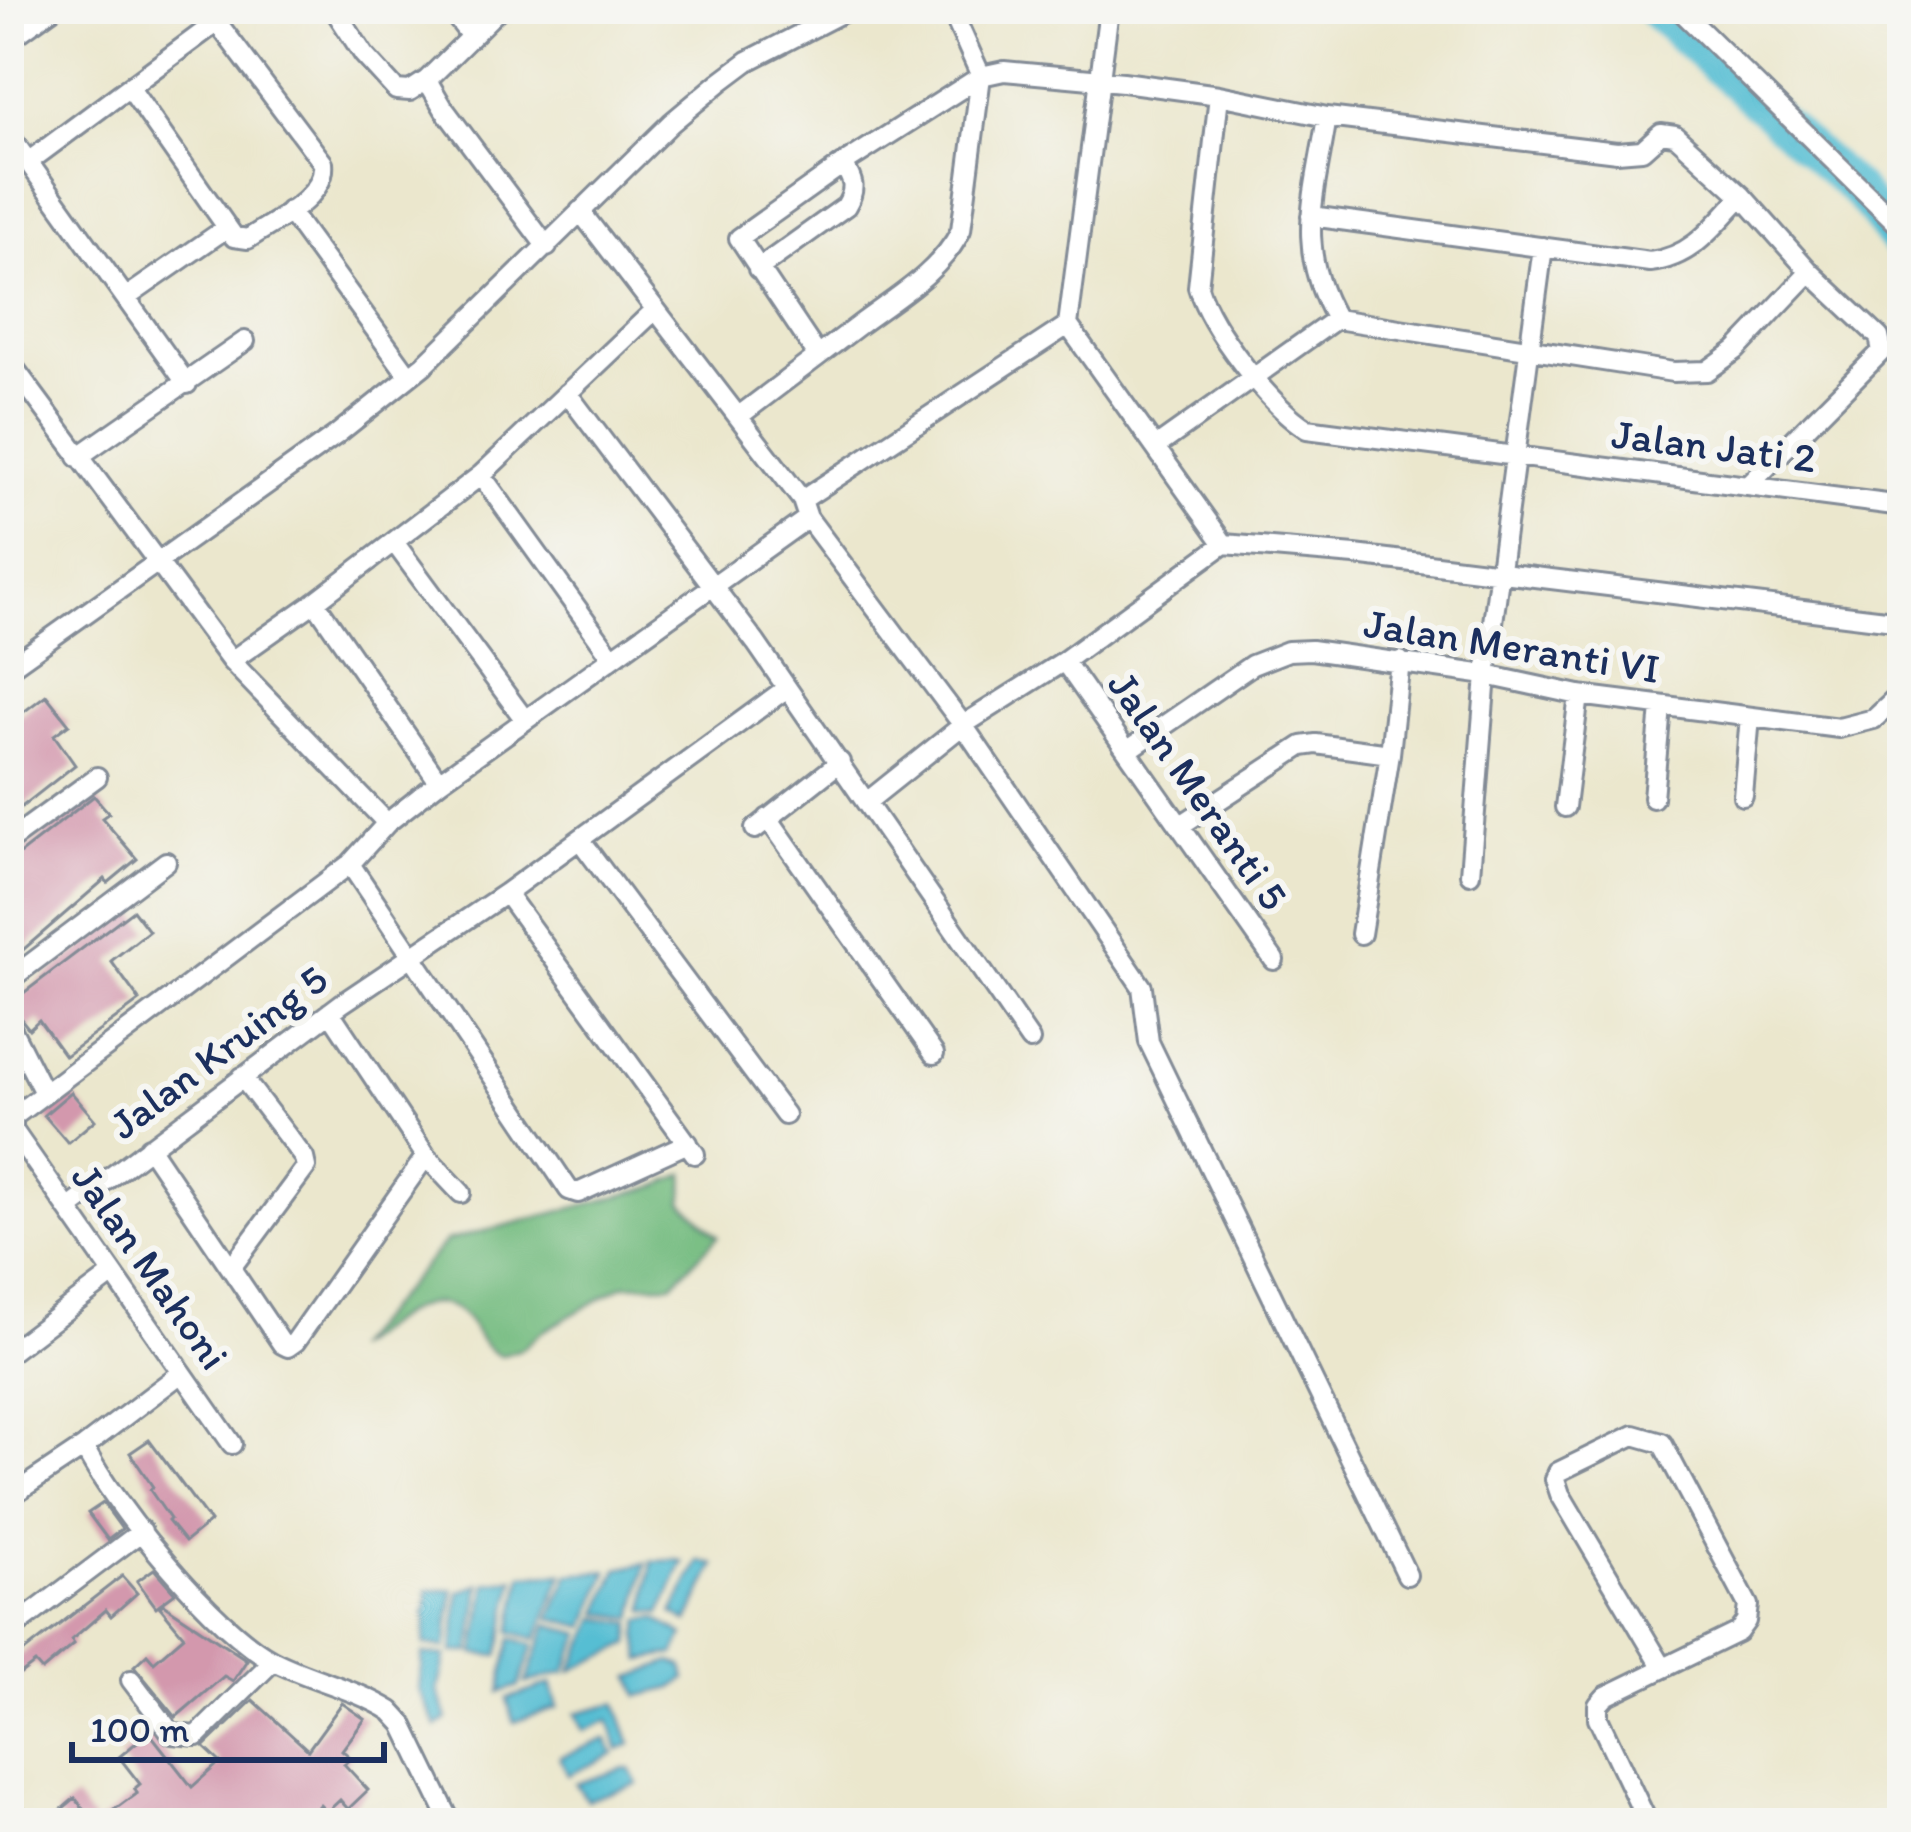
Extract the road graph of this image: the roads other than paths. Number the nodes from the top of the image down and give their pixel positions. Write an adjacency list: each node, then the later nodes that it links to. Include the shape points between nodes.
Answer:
1 (52, 9): 11 (street)
2 (334, 9): 13 (street, via 396,90)
3 (450, 9): 10 (street)
4 (499, 9): 10 (street)
5 (849, 9): 23 (street, via 748,61)
6 (951, 9): 12 (street)
7 (1109, 9): 14 (street)
8 (1679, 9): 25 (street)
9 (212, 15): 15 (street); 22 (street, via 326,170 319,188)
10 (470, 35): 13 (street)
11 (9, 40)
12 (981, 76): 14 (street); 20 (street); 37 (street, via 954,245)
13 (427, 80): 27 (street)
14 (1097, 80): 16 (street); 34 (street)
15 (129, 87): 19 (street); 26 (street)
16 (1219, 95): 17 (street); 39 (street, Jalan Jati 2, via 1198,286)
17 (1327, 117): 21 (street, via 1617,152 1675,135); 24 (street)
18 (9, 135): 19 (street)
19 (28, 162): 31 (street)
20 (842, 164): 29 (street, via 854,181 847,206); 29 (street, via 744,231 741,245)
21 (1742, 196): 28 (street, via 1675,259); 30 (street)
22 (289, 211): 26 (street, via 248,239); 40 (street)
23 (580, 211): 27 (street); 32 (street)
24 (1312, 216): 28 (street); 33 (street, via 1310,256)
25 (1902, 227)
26 (225, 229): 31 (street)
27 (548, 247): 40 (street)
28 (1543, 248): 36 (street)
29 (758, 269): 37 (street)
30 (1810, 272): 36 (street, via 1707,371); 48 (street, via 1879,337 1882,351)
31 (127, 297): 41 (street)
32 (655, 310): 42 (street); 43 (street)
33 (1336, 319): 36 (street); 39 (street)
34 (1068, 325): 44 (street); 50 (street, Jalan Mahoni)
35 (245, 341): 41 (street)
36 (1530, 352): 46 (street)
37 (818, 356): 43 (street)
38 (13, 373): 45 (street)
39 (1254, 375): 44 (street); 46 (street, Jalan Jati 2, via 1307,429)
40 (410, 376): 53 (street)
41 (188, 384): 45 (street)
42 (567, 393): 47 (street); 55 (street)
43 (739, 416): 50 (street)
44 (1157, 446): 52 (street)
45 (78, 457): 53 (street)
46 (1517, 458): 48 (street, Jalan Jati 2); 54 (street)
47 (482, 475): 51 (street); 58 (street)
48 (1751, 483): 49 (street, Jalan Jati 2)
49 (1902, 506)
50 (805, 509): 55 (street, Jalan Mahoni); 70 (street)
51 (394, 542): 56 (street); 69 (street)
52 (1224, 544): 54 (street); 61 (street)
53 (155, 562): 59 (street); 62 (street)
54 (1501, 572): 57 (street); 63 (street)
55 (712, 589): 58 (street, Jalan Mahoni); 64 (street)
56 (315, 602): 59 (street); 75 (street)
57 (1902, 622)
58 (612, 657): 69 (street, Jalan Mahoni)
59 (231, 661): 80 (street)
60 (1400, 661): 63 (street, Jalan Meranti VI); 71 (street, Jalan Meranti VI, via 1288,651 1252,665); 72 (street)
61 (1064, 662): 70 (street); 71 (street, Jalan Meranti 5)
62 (9, 668)
63 (1486, 675): 66 (street, Jalan Meranti VI); 86 (street)
64 (787, 688): 73 (street); 82 (street, Jalan Kruing 5)
65 (1902, 693): 68 (street, Jalan Meranti VI, via 1874,719 1839,728)
66 (1579, 695): 67 (street, Jalan Meranti VI); 79 (street)
67 (1661, 707): 68 (street, Jalan Meranti VI); 77 (street)
68 (1750, 717): 76 (street)
69 (525, 720): 75 (street, Jalan Mahoni)
70 (963, 725): 78 (street); 112 (street, via 1142,987 1148,1042)
71 (1127, 751): 81 (street, Jalan Meranti 5)
72 (1390, 754): 81 (street, via 1302,746); 88 (street)
73 (840, 762): 78 (street); 95 (street, via 761,824)
74 (97, 777): 83 (street)
75 (439, 782): 80 (street, Jalan Mahoni)
76 (1743, 796)
77 (1653, 798)
78 (868, 801): 94 (street)
79 (1565, 807)
80 (387, 824): 85 (street, Jalan Mahoni)
81 (1181, 825): 90 (street, Jalan Meranti 5)
82 (580, 840): 87 (street, Jalan Kruing 5); 98 (street)
83 (9, 841)
84 (166, 862): 91 (street)
85 (350, 864): 89 (street); 97 (street, Jalan Mahoni)
86 (1470, 874)
87 (506, 893): 89 (street, Jalan Kruing 5); 89 (street, via 691,1149 569,1190)
88 (1361, 934)
89 (412, 953): 92 (street, Jalan Kruing 5)
90 (1274, 961)
91 (9, 980)
92 (330, 1012): 96 (street, Jalan Kruing 5); 100 (street)
93 (9, 1024): 97 (street)
94 (1030, 1040)
95 (934, 1054)
96 (242, 1077): 99 (street, Jalan Kruing 5); 103 (street, via 306,1167)
97 (44, 1093): 102 (street, Jalan Mahoni, via 13,1117 13,1130)
98 (785, 1115)
99 (149, 1147): 102 (street, Jalan Kruing 5); 103 (street)
100 (426, 1156): 101 (street); 103 (street, via 288,1347)
101 (461, 1192)
102 (68, 1209): 104 (street, Jalan Mahoni)
103 (231, 1268)
104 (112, 1275): 106 (street); 107 (street, Jalan Mahoni)
105 (9, 1324): 106 (street)
106 (16, 1348)
107 (180, 1374): 108 (street, Jalan Mahoni); 109 (street)
108 (232, 1444)
109 (84, 1448): 110 (street); 111 (street)
110 (9, 1497)
111 (142, 1531): 113 (street); 114 (street, via 212,1617)
112 (1407, 1575)
113 (9, 1630)
114 (273, 1660): 116 (street, via 197,1736 172,1734); 117 (street, via 391,1711)
115 (1663, 1668): 115 (street, via 1738,1632 1748,1605 1662,1443 1634,1435 1555,1479); 119 (street, via 1598,1705)
116 (131, 1680)
117 (449, 1819)
118 (1902, 1820): 120 (street)
119 (1648, 1823)
120 (1892, 1823)

